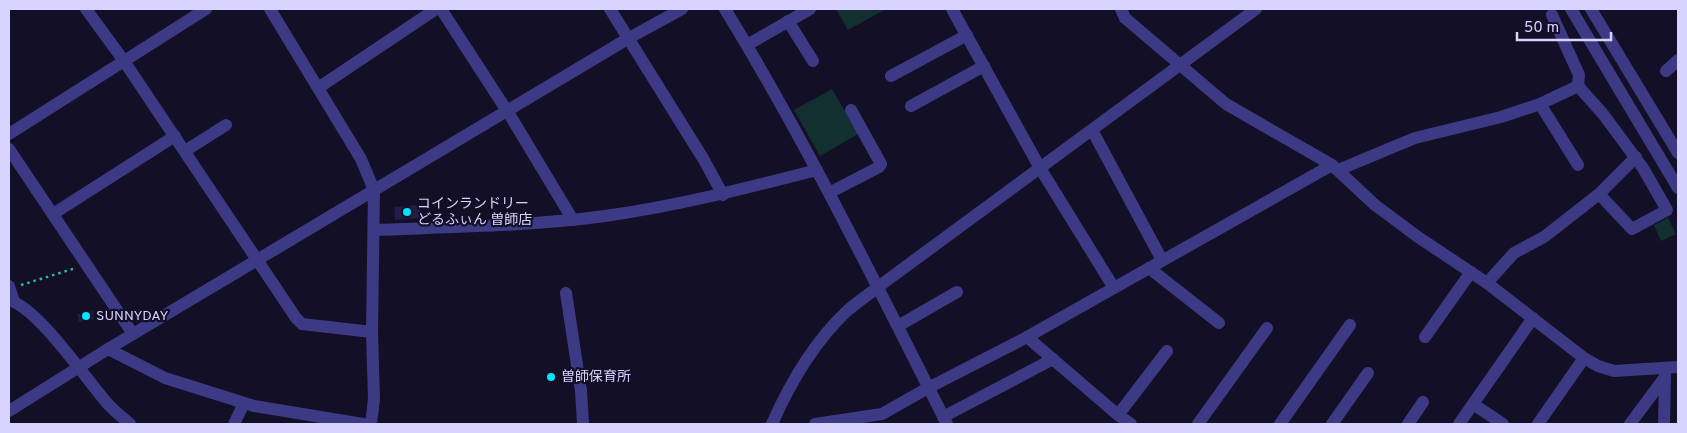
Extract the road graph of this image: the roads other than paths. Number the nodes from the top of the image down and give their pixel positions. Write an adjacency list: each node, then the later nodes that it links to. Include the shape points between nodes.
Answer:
1 (86, 9): 21 (street)
2 (206, 9): 21 (street)
3 (270, 9): 28 (street)
4 (436, 9): 28 (street)
5 (441, 9): 32 (street)
6 (610, 9): 18 (street)
7 (682, 9): 18 (street)
8 (725, 9): 19 (street)
9 (810, 9): 16 (street)
10 (952, 9): 17 (street)
11 (1121, 9): 24 (street, via 1125,18)
12 (1256, 9): 24 (street)
13 (1571, 9): 45 (street)
14 (1591, 9): 39 (street)
15 (1552, 15): 27 (street, via 1579,75)
16 (788, 21): 19 (street); 22 (street)
17 (967, 35): 23 (street); 26 (street)
18 (629, 38): 32 (street); 49 (street)
19 (747, 45): 44 (street)
20 (1678, 60): 25 (street)
21 (124, 61): 35 (street); 36 (street)
22 (813, 61)
23 (984, 66): 30 (street); 42 (street)
24 (1180, 66): 34 (street); 43 (street, via 1226,104)
25 (1666, 71)
26 (891, 76)
27 (1578, 86): 29 (street); 40 (street)
28 (318, 88): 46 (street, via 361,159)
29 (1540, 104): 41 (street); 43 (street, via 1415,138)
30 (911, 106)
31 (851, 110): 47 (street, via 881,164)
32 (507, 111): 46 (street); 51 (street)
33 (226, 124): 38 (street)
34 (1092, 130): 42 (street); 54 (street)
35 (9, 134)
36 (175, 136): 38 (street); 50 (street)
37 (9, 149): 50 (street)
38 (185, 151): 53 (street)
39 (1678, 153)
40 (1636, 157): 48 (street); 48 (street, via 1667,210 1632,229)
41 (1578, 165)
42 (1040, 168): 58 (street); 59 (street)
43 (1335, 168): 54 (street); 56 (street, via 1375,205)
44 (817, 170): 47 (street); 49 (street)
45 (1678, 188)
46 (374, 190): 52 (street); 53 (street)
47 (829, 193): 58 (street)
48 (1598, 194): 57 (street, via 1544,237 1514,253)
49 (723, 195): 51 (street)
50 (53, 214): 69 (street)
51 (573, 220): 52 (street)
52 (374, 230): 68 (street)
53 (258, 260): 68 (street, via 302,324); 69 (street)
54 (1162, 260): 55 (street)
55 (1149, 268): 59 (street); 64 (street)
56 (1471, 272): 57 (street); 71 (street)
57 (1487, 284): 63 (street)
58 (878, 287): 66 (street); 92 (street, via 847,311 821,339 792,382)
59 (1114, 288): 70 (street)
60 (958, 292): 66 (street)
61 (10, 294): 77 (street, via 38,320)
62 (566, 294): 91 (street)
63 (1533, 318): 74 (street); 83 (street)
64 (1219, 323)
65 (1350, 324): 96 (street)
66 (898, 326): 80 (street)
67 (1267, 328): 95 (street)
68 (372, 332): 90 (street, via 374,399)
69 (134, 334): 72 (street)
70 (1027, 337): 75 (street); 80 (street)
71 (1424, 337)
72 (108, 350): 77 (street); 82 (street, via 165,378)
73 (1167, 351): 85 (street)
74 (1584, 358): 78 (street, via 1614,371); 101 (street)
75 (1053, 359): 85 (street); 86 (street)
76 (1678, 367): 78 (street)
77 (79, 368): 84 (street); 87 (street, via 108,404)
78 (1665, 372): 102 (street); 103 (street)
79 (1368, 373): 97 (street)
80 (928, 388): 86 (street); 93 (street, via 882,414)
81 (1423, 402): 98 (street)
82 (244, 403): 88 (street); 89 (street)
83 (1473, 404): 99 (street); 100 (street)
84 (9, 411)
85 (1118, 416): 94 (street)
86 (945, 420)
87 (130, 424)
88 (234, 424)
89 (363, 424)
90 (371, 424)
91 (583, 424)
92 (772, 424)
93 (815, 424)
94 (1130, 424)
95 (1198, 424)
96 (1280, 424)
97 (1332, 424)
98 (1408, 424)
99 (1459, 424)
100 (1503, 424)
101 (1538, 424)
102 (1630, 424)
103 (1664, 424)

